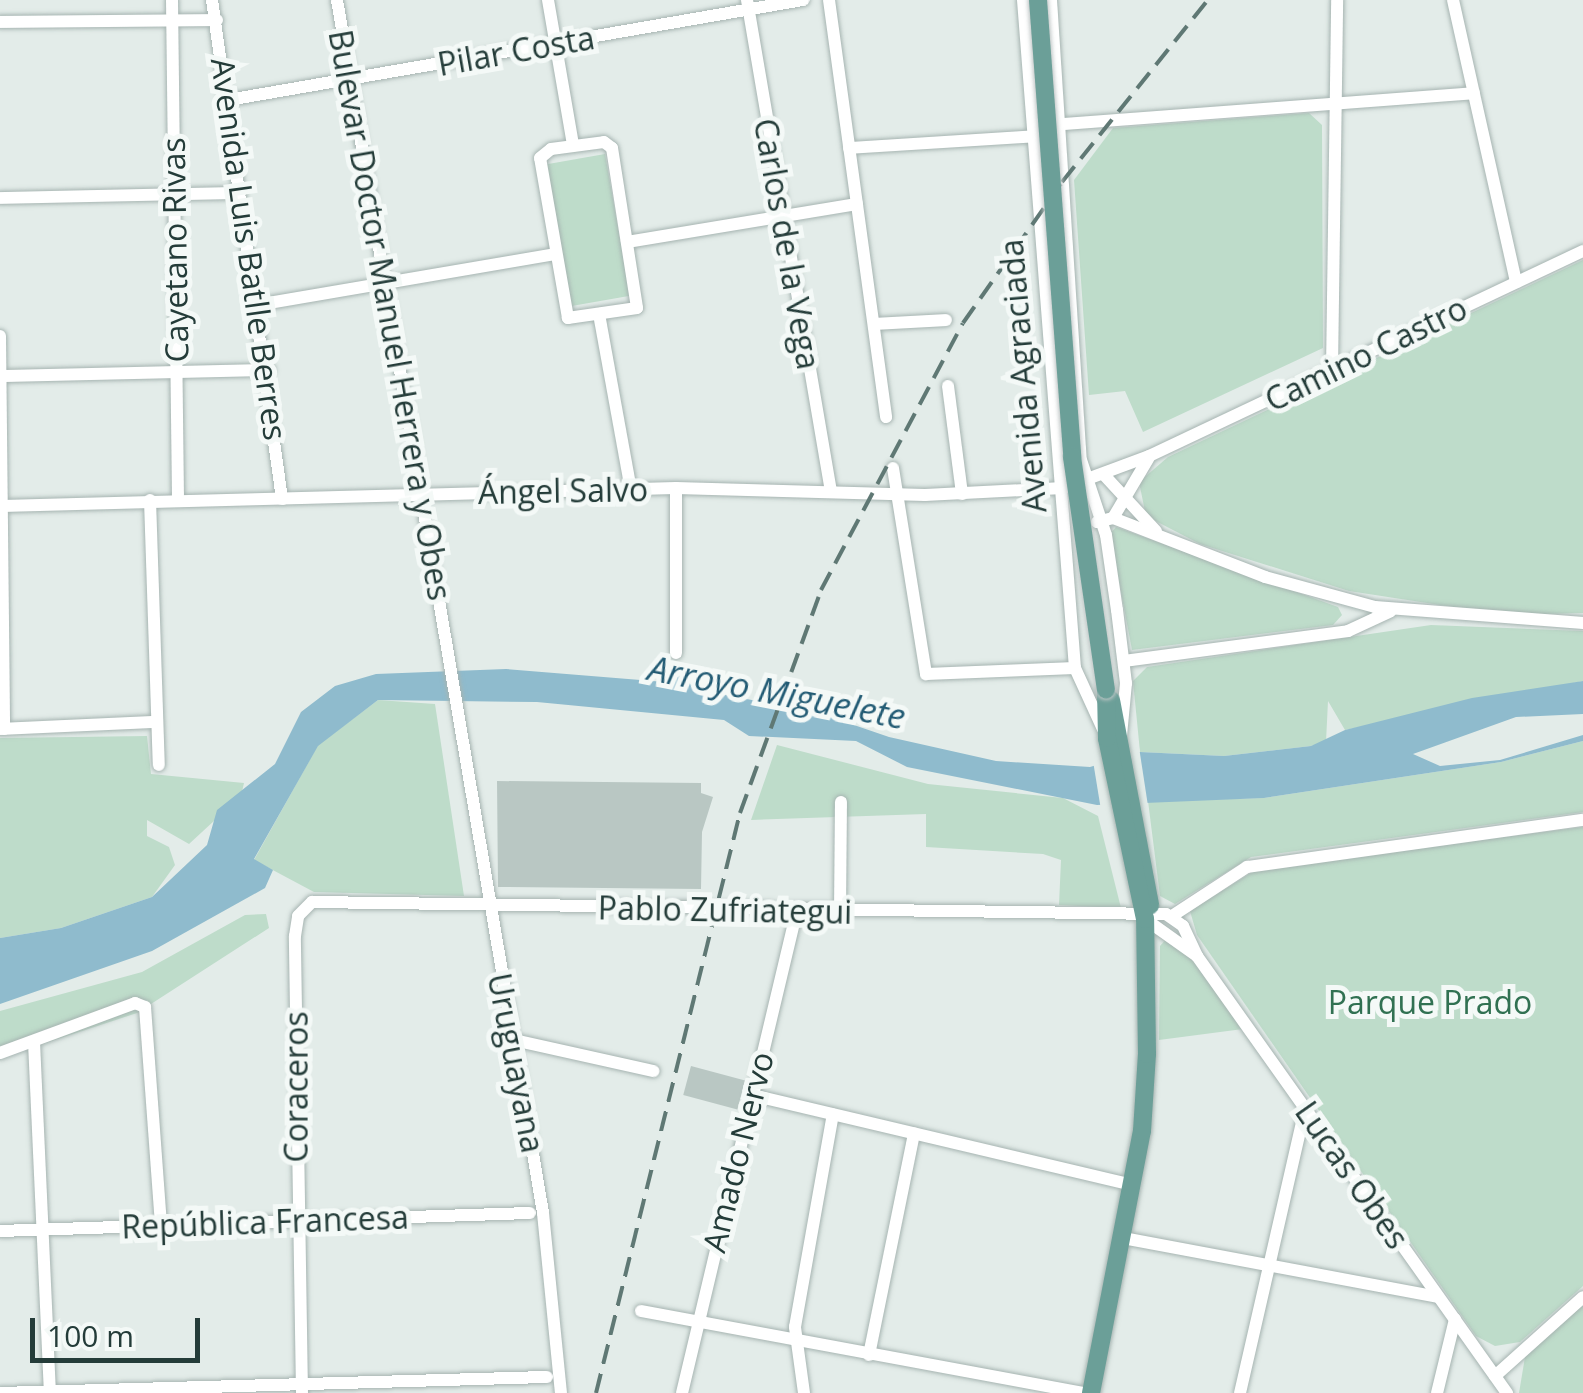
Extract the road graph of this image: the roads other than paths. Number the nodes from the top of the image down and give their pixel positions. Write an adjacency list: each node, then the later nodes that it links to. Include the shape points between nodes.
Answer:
1 (172, 0): 14 (street, Cayetano Rivas)
2 (212, 0): 13 (street, Avenida Luis Batlle Berres)
3 (337, 0): 17 (street, Bulevar Doctor Manuel Herrera y Obes)
4 (548, 0): 16 (street)
5 (803, 0): 12 (street, Pilar Costa)
6 (829, 0): 24 (street)
7 (1024, 0): 22 (street, Avenida Agraciada)
8 (1038, 0): 74 (main road, Avenida Agraciada, bridge, via 1072,457)
9 (1051, 0): 21 (street, Avenida Agraciada)
10 (1337, 0): 20 (street)
11 (1454, 0): 18 (street)
12 (748, 5): 16 (street, Pilar Costa); 29 (street, Carlos de la Vega)
13 (217, 20): 14 (street); 19 (street, Avenida Luis Batlle Berres)
14 (172, 21): 15 (street); 27 (street, Cayetano Rivas)
15 (0, 22)
16 (555, 44): 17 (street, Pilar Costa); 23 (street)
17 (352, 80): 19 (street, Pilar Costa); 33 (street, Bulevar Doctor Manuel Herrera y Obes)
18 (1474, 93): 20 (street); 34 (street)
19 (228, 100): 25 (street, Avenida Luis Batlle Berres)
20 (1336, 103): 21 (street); 41 (street)
21 (1057, 125): 22 (street, via 1050,135); 49 (street, Avenida Agraciada)
22 (1033, 136): 24 (street); 52 (street, Avenida Agraciada)
23 (573, 145): 30 (street, via 612,148); 32 (street, via 551,149 539,164)
24 (849, 148): 28 (street)
25 (240, 193): 27 (street); 35 (street, Avenida Luis Batlle Berres)
26 (0, 198): 27 (street)
27 (175, 198): 42 (street, Cayetano Rivas)
28 (856, 204): 29 (street); 38 (street)
29 (781, 217): 30 (street); 51 (street, Carlos de la Vega)
30 (627, 242): 36 (street, via 637,308)
31 (1583, 251): 34 (street, Camino Castro)
32 (555, 254): 33 (street); 36 (street, via 568,318)
33 (386, 282): 35 (street); 56 (street, Bulevar Doctor Manuel Herrera y Obes)
34 (1516, 282): 41 (street, Camino Castro)
35 (257, 305): 40 (street, Avenida Luis Batlle Berres)
36 (598, 314): 53 (street)
37 (946, 320): 38 (street)
38 (875, 324): 45 (street)
39 (0, 336): 43 (street)
40 (269, 370): 42 (street); 58 (street, Avenida Luis Batlle Berres)
41 (1332, 370): 46 (street, Camino Castro)
42 (176, 372): 43 (street); 60 (street, Cayetano Rivas)
43 (0, 376): 61 (street)
44 (948, 386): 55 (street)
45 (886, 417)
46 (1149, 456): 48 (street, Camino Castro); 57 (street)
47 (892, 468): 54 (street)
48 (1104, 476): 49 (street, Camino Castro); 57 (street)
49 (1087, 483): 52 (street, Camino Castro); 62 (street, Avenida Agraciada)
50 (676, 488): 51 (street, Ángel Salvo); 53 (street, Ángel Salvo); 68 (street)
51 (830, 488): 54 (street, Ángel Salvo)
52 (1062, 488): 55 (street, Ángel Salvo); 63 (street, Avenida Agraciada)
53 (631, 490): 56 (street, Ángel Salvo)
54 (896, 494): 55 (street, Ángel Salvo); 70 (street, via 926,674)
55 (962, 494)
56 (421, 495): 58 (street, Ángel Salvo); 73 (street, Bulevar Doctor Manuel Herrera y Obes)
57 (1125, 498): 62 (street); 64 (street)
58 (282, 499): 60 (street, Ángel Salvo)
59 (150, 500): 60 (street, Ángel Salvo); 61 (street, Ángel Salvo); 71 (street)
60 (178, 500)
61 (2, 506): 65 (street)
62 (1108, 520): 63 (street); 64 (street); 69 (street, Avenida Agraciada)
63 (1067, 524): 70 (street, Avenida Agraciada)
64 (1162, 536): 66 (street, via 1265,577)
65 (1, 551): 72 (street)
66 (1393, 610): 67 (street); 69 (street, via 1348,630)
67 (1583, 623)
68 (676, 653)
69 (1124, 661): 74 (street, Avenida Agraciada)
70 (1075, 668): 74 (street, Avenida Agraciada)
71 (158, 722): 72 (street); 75 (street)
72 (2, 729)
73 (460, 734): 79 (street, Uruguayana)
74 (1114, 737): 83 (main road, Avenida Agraciada)
75 (160, 765)
76 (841, 802): 81 (street)
77 (1583, 820): 82 (street, via 1248,866)
78 (306, 905): 79 (street, Pablo Zufriategui); 95 (street, Coraceros, via 295,936)
79 (488, 905): 80 (street, Pablo Zufriategui); 86 (street, Uruguayana)
80 (797, 912): 81 (street, Pablo Zufriategui); 89 (street, Amado Nervo)
81 (840, 912): 83 (street, Pablo Zufriategui)
82 (1172, 916): 83 (street); 84 (street, Lucas Obes)
83 (1145, 919): 84 (street, Lucas Obes); 93 (main road, Avenida Agraciada, via 1146,1074)
84 (1198, 956): 90 (street, Lucas Obes)
85 (34, 1042): 87 (street); 96 (street, via 135,1003 152,1024); 97 (street)
86 (510, 1045): 88 (street); 113 (street, Uruguayana, via 543,1213)
87 (0, 1053)
88 (653, 1071)
89 (752, 1095): 91 (street); 105 (street, Amado Nervo)
90 (1306, 1110): 100 (street); 101 (street, Lucas Obes)
91 (833, 1114): 92 (street); 106 (street, via 795,1327)
92 (914, 1134): 93 (street); 107 (street)
93 (1132, 1185): 99 (main road, Avenida Agraciada)
94 (530, 1213): 95 (street, República Francesa)
95 (296, 1222): 96 (street, República Francesa); 110 (street, Coraceros)
96 (162, 1225): 97 (street, República Francesa)
97 (43, 1229): 98 (street, República Francesa); 111 (street)
98 (0, 1231)
99 (1124, 1238): 100 (street); 117 (main road, Avenida Agraciada); 118 (main road, Avenida Agraciada, via 1128,1250)
100 (1270, 1262): 101 (street); 119 (street)
101 (1438, 1297): 104 (street, Lucas Obes)
102 (1583, 1297): 108 (street)
103 (641, 1311): 105 (street)
104 (1454, 1320): 108 (street, Lucas Obes); 120 (street)
105 (696, 1323): 106 (street); 114 (street, Amado Nervo)
106 (800, 1342): 107 (street); 115 (street)
107 (869, 1355): 116 (street)
108 (1495, 1376): 121 (street, Lucas Obes)
109 (547, 1377): 110 (street)
110 (302, 1389): 111 (street)
111 (50, 1392): 112 (street)
112 (0, 1393)
113 (561, 1393)
114 (682, 1393)
115 (804, 1393)
116 (1082, 1393)
117 (1091, 1393)
118 (1100, 1393)
119 (1240, 1393)
120 (1437, 1393)
121 (1507, 1393)

